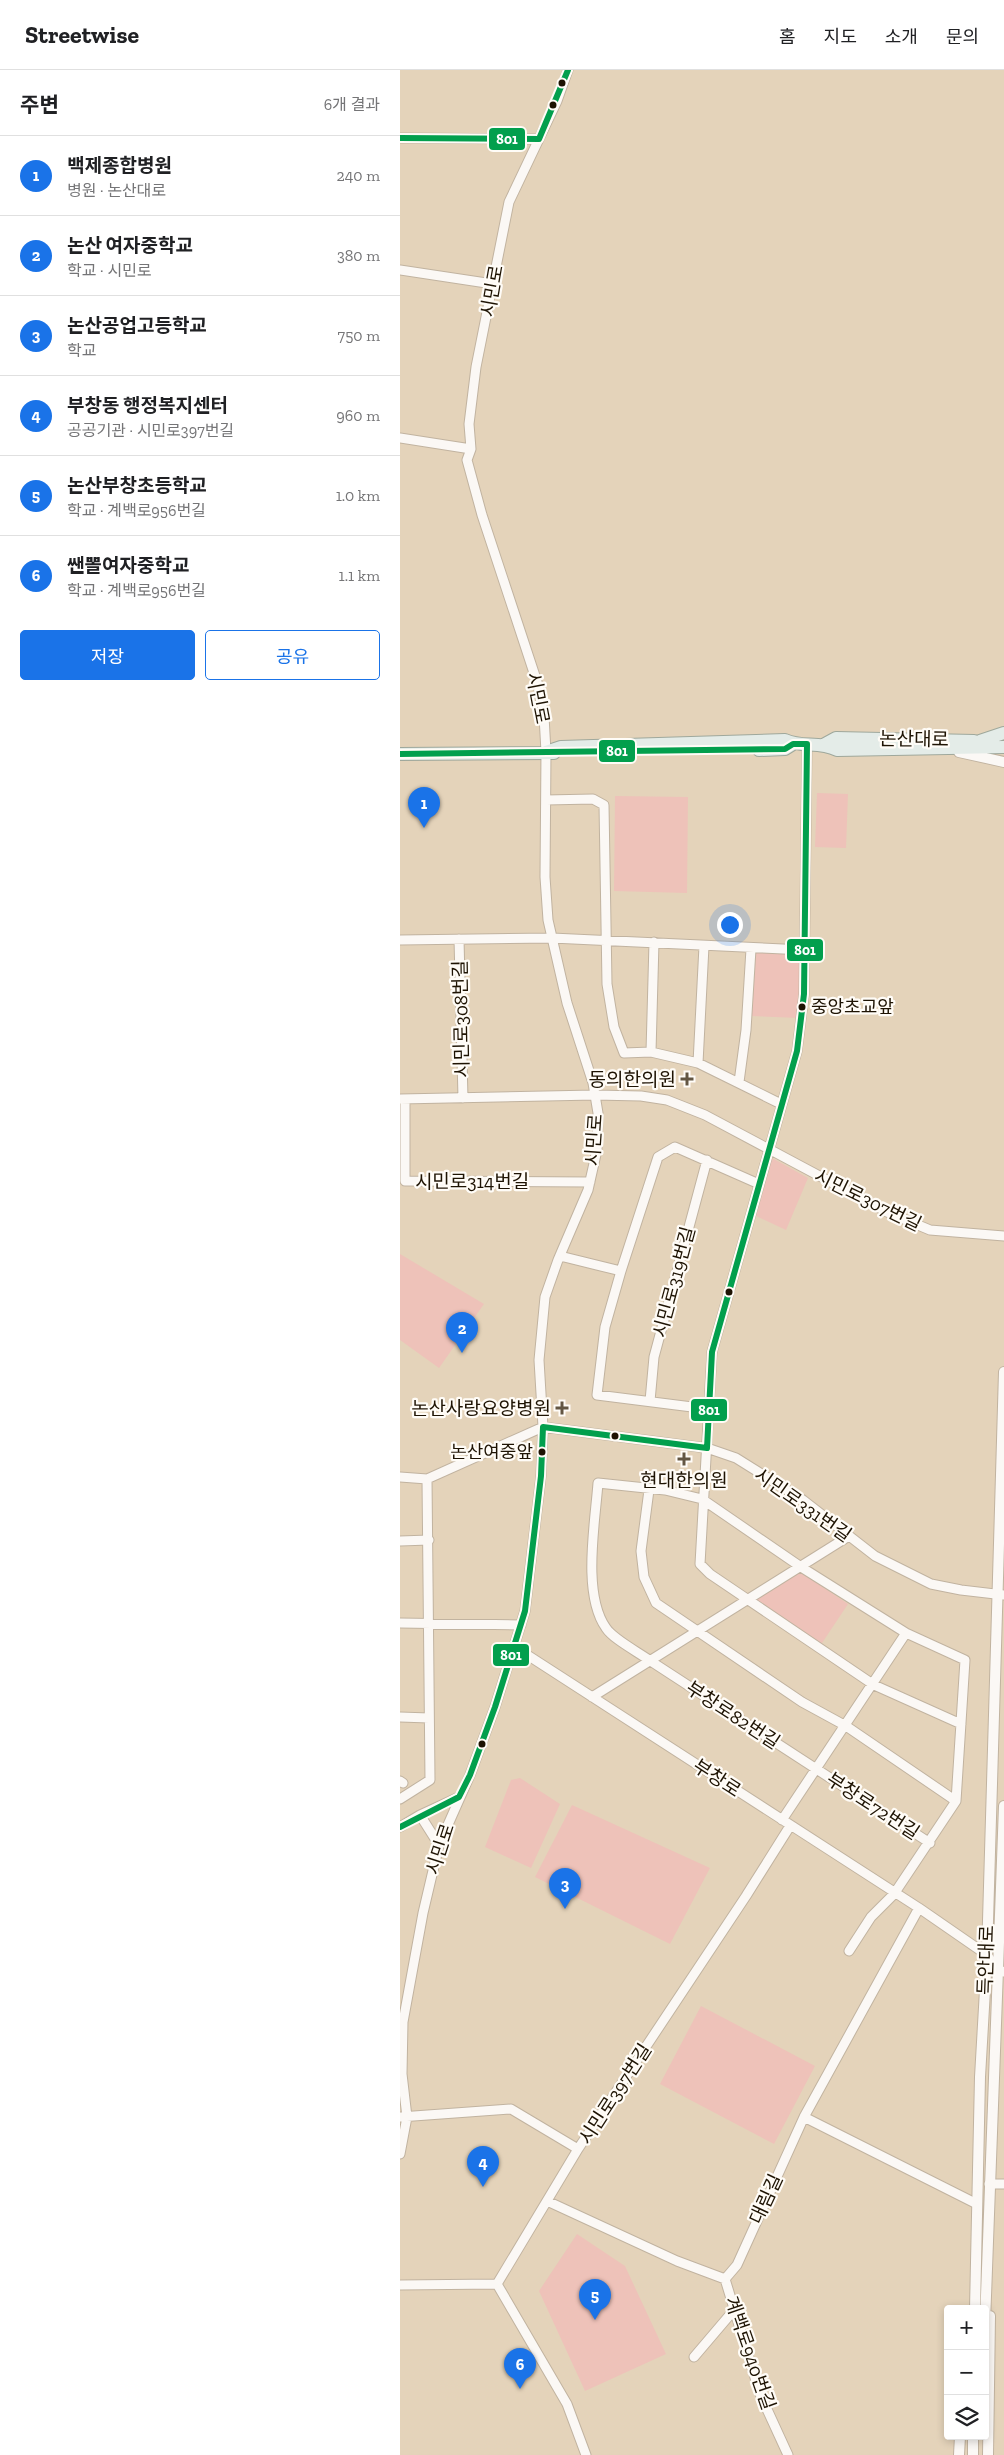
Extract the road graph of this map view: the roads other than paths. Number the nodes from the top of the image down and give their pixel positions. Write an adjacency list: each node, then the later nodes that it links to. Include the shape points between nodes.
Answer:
1 (568, 70): 3 (street, 시민로)
2 (400, 138): 3 (street)
3 (540, 139): 5 (street, 시민로, via 509,202)
4 (400, 270): 5 (street)
5 (493, 284): 7 (street, 시민로, via 476,367 469,424)
6 (400, 438): 7 (street)
7 (471, 449): 15 (street, 시민로, via 467,460 473,486 538,685)
8 (1004, 733): 9 (main road)
9 (980, 741): 10 (main road, 논산대로); 12 (main road, 논산대로, via 836,738)
10 (1004, 743)
11 (807, 744): 12 (main road, 논산대로); 15 (main road, 논산대로, via 793,744 785,749); 26 (street)
12 (825, 744): 14 (main road, 논산대로, via 837,750)
13 (1004, 747): 14 (main road, 논산대로)
14 (938, 749): 17 (street)
15 (546, 752): 16 (main road, 논산대로); 18 (street, 시민로)
16 (400, 754)
17 (1004, 762)
18 (546, 800): 19 (street, 시민로, via 545,877); 22 (street, via 593,799 604,805)
19 (552, 938): 20 (street); 22 (street); 30 (street, 시민로, via 567,1003)
20 (460, 939): 21 (street); 31 (street, 시민로308번길)
21 (400, 940)
22 (608, 941): 23 (street); 27 (street, via 607,984 614,1027 624,1053)
23 (654, 942): 24 (street); 27 (street)
24 (704, 946): 25 (street); 28 (street)
25 (751, 949): 26 (street); 29 (street)
26 (804, 950): 33 (street, via 797,1051)
27 (651, 1052): 28 (street)
28 (698, 1063): 29 (street)
29 (740, 1082): 33 (street)
30 (595, 1095): 31 (street, 시민로308번길); 34 (street, 시민로307번길, via 667,1100 704,1114); 36 (street, 시민로, via 598,1135)
31 (463, 1098): 32 (street, 시민로308번길)
32 (403, 1099): 36 (street, 시민로314번길, via 405,1181)
33 (781, 1104): 34 (street)
34 (769, 1148): 37 (street); 38 (street, 시민로307번길, via 886,1212 930,1230)
35 (707, 1160): 37 (street); 40 (street, via 675,1147 658,1157); 42 (street, 시민로319번길, via 654,1356)
36 (590, 1182): 39 (street, 시민로)
37 (759, 1184): 43 (street, via 712,1352)
38 (1004, 1236)
39 (560, 1256): 40 (street); 44 (street, 시민로, via 545,1297 542,1325 539,1360)
40 (621, 1271): 42 (street, via 605,1327 597,1395)
41 (1004, 1372): 54 (street, 득안대로)
42 (650, 1401): 43 (street)
43 (708, 1409): 45 (street)
44 (543, 1427): 45 (street, 시민로331번길); 47 (street); 58 (street, 시민로, via 541,1476)
45 (706, 1448): 49 (street); 50 (street, 시민로331번길, via 736,1458 803,1500)
46 (400, 1477): 47 (street)
47 (427, 1479): 51 (street)
48 (649, 1490): 49 (street, via 665,1490); 59 (street, via 641,1551 644,1577 656,1602); 62 (street, 부창로82번길, via 598,1483 591,1591 606,1630)
49 (702, 1499): 53 (street); 55 (street, via 700,1564)
50 (849, 1536): 53 (street); 54 (street, 시민로331번길, via 875,1556 931,1584)
51 (429, 1540): 52 (street); 56 (street)
52 (400, 1541)
53 (801, 1567): 55 (street); 60 (street)
54 (1000, 1594): 82 (street, 득안대로)
55 (746, 1599): 59 (street); 63 (street)
56 (430, 1622): 57 (street); 58 (street); 66 (street)
57 (400, 1623)
58 (521, 1625): 61 (street, 시민로)
59 (696, 1632): 62 (street); 68 (street, via 802,1702)
60 (906, 1633): 63 (street); 67 (street, 부창로72번길, via 965,1660)
61 (515, 1647): 64 (street, 부창로); 70 (street, 시민로, via 470,1775)
62 (650, 1660): 64 (street); 69 (street, 부창로82번길)
63 (874, 1685): 67 (street); 68 (street)
64 (592, 1697): 75 (street, 부창로)
65 (400, 1717): 66 (street)
66 (429, 1718): 71 (street, via 430,1780)
67 (960, 1724): 72 (street, 부창로72번길)
68 (846, 1726): 69 (street); 72 (street)
69 (817, 1769): 75 (street); 77 (street, 부창로72번길)
70 (459, 1797): 74 (street); 78 (street, 시민로)
71 (400, 1799)
72 (956, 1801): 77 (street, 부창로72번길)
73 (1004, 1806): 83 (street, 득안대로)
74 (420, 1815): 76 (street); 78 (street)
75 (786, 1823): 79 (street, 부창로); 87 (street, 시민로397번길, via 746,1896)
76 (400, 1827)
77 (930, 1843): 79 (street, 부창로72번길)
78 (439, 1845): 84 (street, 시민로)
79 (894, 1894): 80 (street, 부창로); 81 (street, 부창로72번길, via 872,1916)
80 (919, 1908): 82 (street, 부창로); 86 (street)
81 (850, 1951)
82 (987, 1955): 83 (street, 부창로); 92 (street, 득안대로)
83 (1000, 1970): 89 (street, 득안대로)
84 (402, 2022): 85 (street, 시민로)
85 (403, 2117): 87 (street, via 511,2109); 88 (street, 시민로)
86 (804, 2117): 92 (street); 94 (street, 대림길, via 736,2265)
87 (578, 2149): 91 (street, 시민로397번길)
88 (400, 2154)
89 (989, 2184): 90 (street); 93 (street, 득안대로)
90 (1004, 2184)
91 (547, 2201): 94 (street, via 677,2262); 95 (street, 시민로397번길)
92 (977, 2204): 93 (street, 득안대로)
93 (981, 2240): 97 (street); 98 (street, 득안대로); 99 (street, 득안대로); 110 (street, via 991,2349)
94 (725, 2279): 100 (street, 계백로940번길)
95 (497, 2284): 96 (street); 105 (street, via 567,2404)
96 (400, 2285)
97 (969, 2305)
98 (975, 2305)
99 (984, 2305)
100 (734, 2310): 101 (street); 106 (street, 계백로940번길, via 760,2394)
101 (694, 2357)
102 (960, 2440): 107 (street)
103 (973, 2440): 108 (street)
104 (983, 2440): 109 (street)
105 (586, 2455)
106 (788, 2455)
107 (959, 2455)
108 (973, 2455)
109 (983, 2455)
110 (988, 2455)

